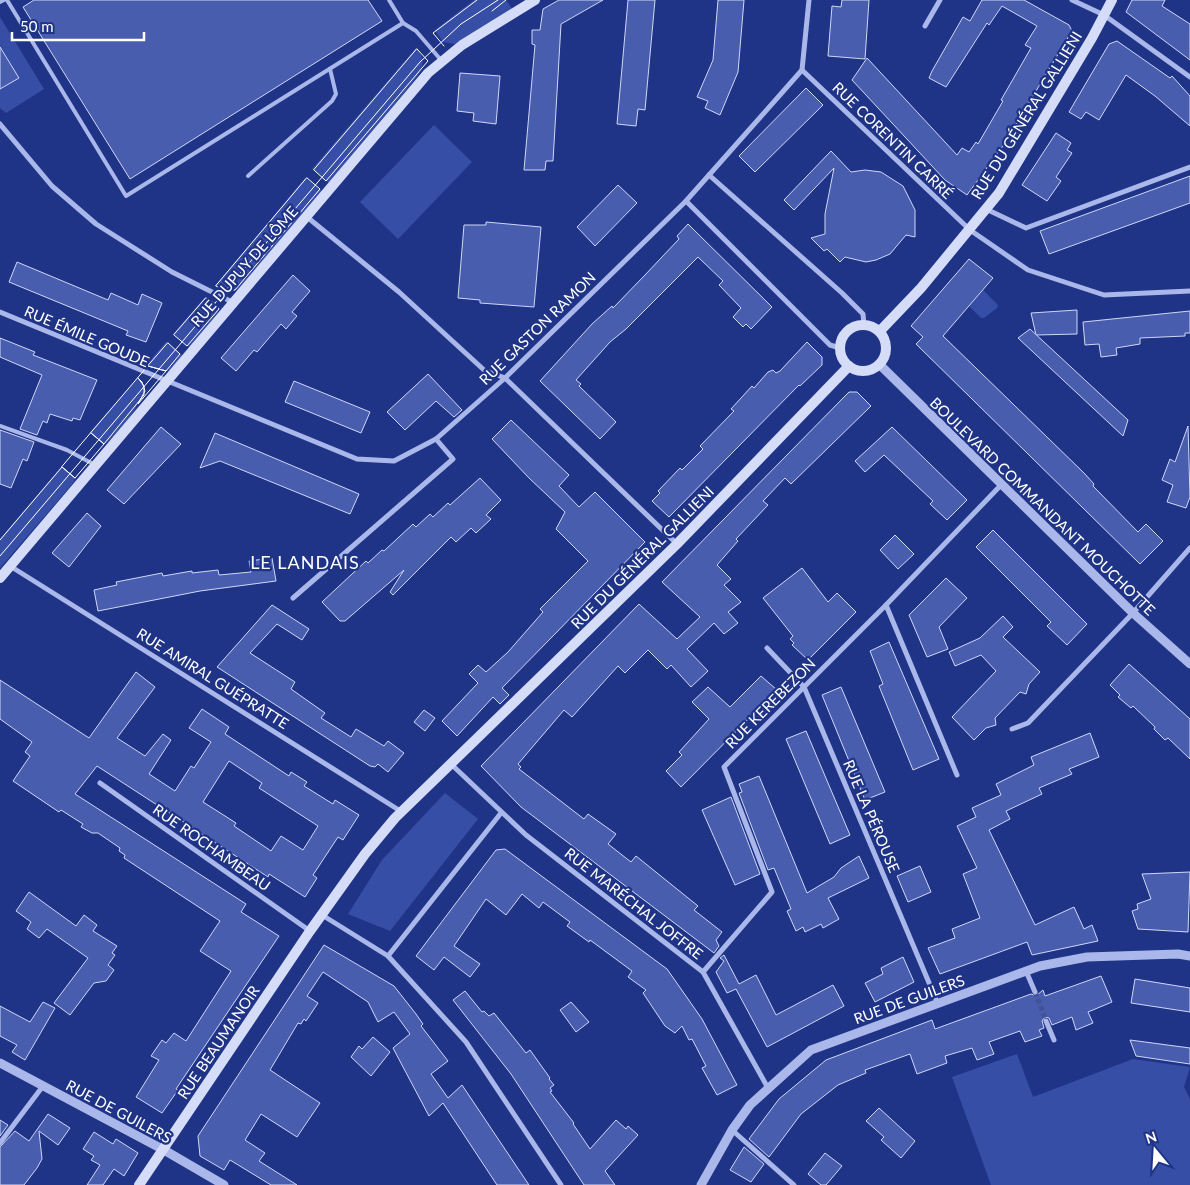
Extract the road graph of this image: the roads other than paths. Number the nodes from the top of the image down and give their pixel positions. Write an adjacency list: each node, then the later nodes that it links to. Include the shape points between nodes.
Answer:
1 (5, 0): 8 (lane); 13 (lane, via 126,196)
2 (389, 0): 10 (lane)
3 (535, 0): 12 (main road, RUE DUPUY DE LÔME, via 462,45)
4 (809, 0): 14 (street)
5 (940, 0): 11 (street)
6 (1072, 0): 9 (street)
7 (1112, 0): 9 (main road, RUE DU GÉNÉRAL GALLIENI)
8 (0, 2)
9 (1104, 15): 15 (street); 21 (main road, RUE DU GÉNÉRAL GALLIENI, via 999,193)
10 (403, 23): 12 (lane, via 416,31); 13 (lane)
11 (925, 26)
12 (442, 62): 22 (main road, RUE DUPUY DE LÔME, via 428,73)
13 (330, 69): 19 (lane, via 336,94 332,101)
14 (802, 70): 18 (street, RUE GASTON RAMON); 23 (street, RUE CORENTIN CARRÉ)
15 (1190, 77)
16 (0, 124): 25 (street, via 52,186 96,224 172,272)
17 (1190, 167): 21 (street, via 1026,228)
18 (708, 175): 20 (street, RUE GASTON RAMON); 27 (street, via 842,293 863,314)
19 (248, 176)
20 (686, 201): 29 (street, via 830,345); 32 (street, RUE GASTON RAMON)
21 (986, 209): 23 (main road, RUE DU GÉNÉRAL GALLIENI)
22 (306, 217): 25 (main road, RUE DUPUY DE LÔME); 32 (street, via 399,292 484,370)
23 (970, 230): 24 (street, RUE CORENTIN CARRÉ, via 1028,270 1104,295); 28 (main road, RUE DU GÉNÉRAL GALLIENI)
24 (1190, 291)
25 (232, 302): 33 (main road, RUE DUPUY DE LÔME)
26 (0, 312): 33 (street, RUE ÉMILE GOUDE)
27 (864, 325): 28 (main road); 29 (main road, via 844,334)
28 (880, 332): 30 (main road, via 886,348)
29 (840, 348): 31 (main road, via 842,358)
30 (880, 364): 31 (main road, via 864,371); 37 (street, BOULEVARD COMMANDANT MOUCHOTTE)
31 (849, 366): 38 (main road, RUE DU GÉNÉRAL GALLIENI)
32 (505, 378): 35 (street, RUE GASTON RAMON); 38 (street)
33 (165, 382): 35 (street, RUE GASTON RAMON, via 358,459 394,461); 36 (main road, RUE DUPUY DE LÔME)
34 (0, 426): 36 (lane, via 67,450)
35 (436, 440): 42 (street, via 454,459)
36 (95, 465): 40 (main road, RUE DUPUY DE LÔME)
37 (1001, 484): 43 (street, RUE KEREBEZON); 44 (street, BOULEVARD COMMANDANT MOUCHOTTE)
38 (677, 544): 49 (main road, RUE DU GÉNÉRAL GALLIENI)
39 (1190, 548): 44 (street)
40 (10, 566): 41 (main road, RUE DUPUY DE LÔME); 52 (street, RUE AMIRAL GUÉPRATTE)
41 (0, 578)
42 (293, 598)
43 (886, 605): 47 (street, RUE KEREBEZON); 50 (street)
44 (1133, 614): 46 (street, BOULEVARD COMMANDANT MOUCHOTTE); 48 (street, via 1028,723)
45 (767, 648): 47 (street, RUE LA PÉROUSE)
46 (1190, 664)
47 (804, 687): 59 (street, RUE KEREBEZON, via 724,767 772,892); 61 (street, RUE LA PÉROUSE)
48 (1012, 729)
49 (452, 765): 52 (main road, RUE DU GÉNÉRAL GALLIENI); 53 (street, RUE MARÉCHAL JOFFRE)
50 (957, 775)
51 (100, 783): 55 (street, RUE ROCHAMBEAU)
52 (402, 812): 54 (main road, RUE BEAUMANOIR, via 365,854)
53 (501, 813): 56 (street); 59 (street, RUE MARÉCHAL JOFFRE)
54 (322, 915): 55 (main road, RUE BEAUMANOIR); 56 (street)
55 (310, 931): 69 (main road, RUE BEAUMANOIR)
56 (388, 956): 72 (street, via 466,1042)
57 (1190, 956): 58 (street, RUE DE GUILERS, via 1086,957)
58 (1026, 971): 60 (street); 61 (street, RUE DE GUILERS)
59 (703, 972): 66 (street, RUE MARÉCHAL JOFFRE)
60 (1035, 992)
61 (938, 1004): 66 (street, RUE DE GUILERS, via 811,1050)
62 (1046, 1020): 63 (street)
63 (1054, 1040)
64 (0, 1063): 65 (street, RUE DE GUILERS)
65 (42, 1086): 68 (street); 69 (street, RUE DE GUILERS)
66 (768, 1088): 67 (street, RUE DE GUILERS)
67 (732, 1130): 73 (street, RUE DE GUILERS); 74 (street)
68 (0, 1143)
69 (164, 1150): 70 (main road, RUE BEAUMANOIR); 71 (street, RUE DE GUILERS)
70 (140, 1185)
71 (224, 1185)
72 (561, 1185)
73 (701, 1185)
74 (794, 1185)

